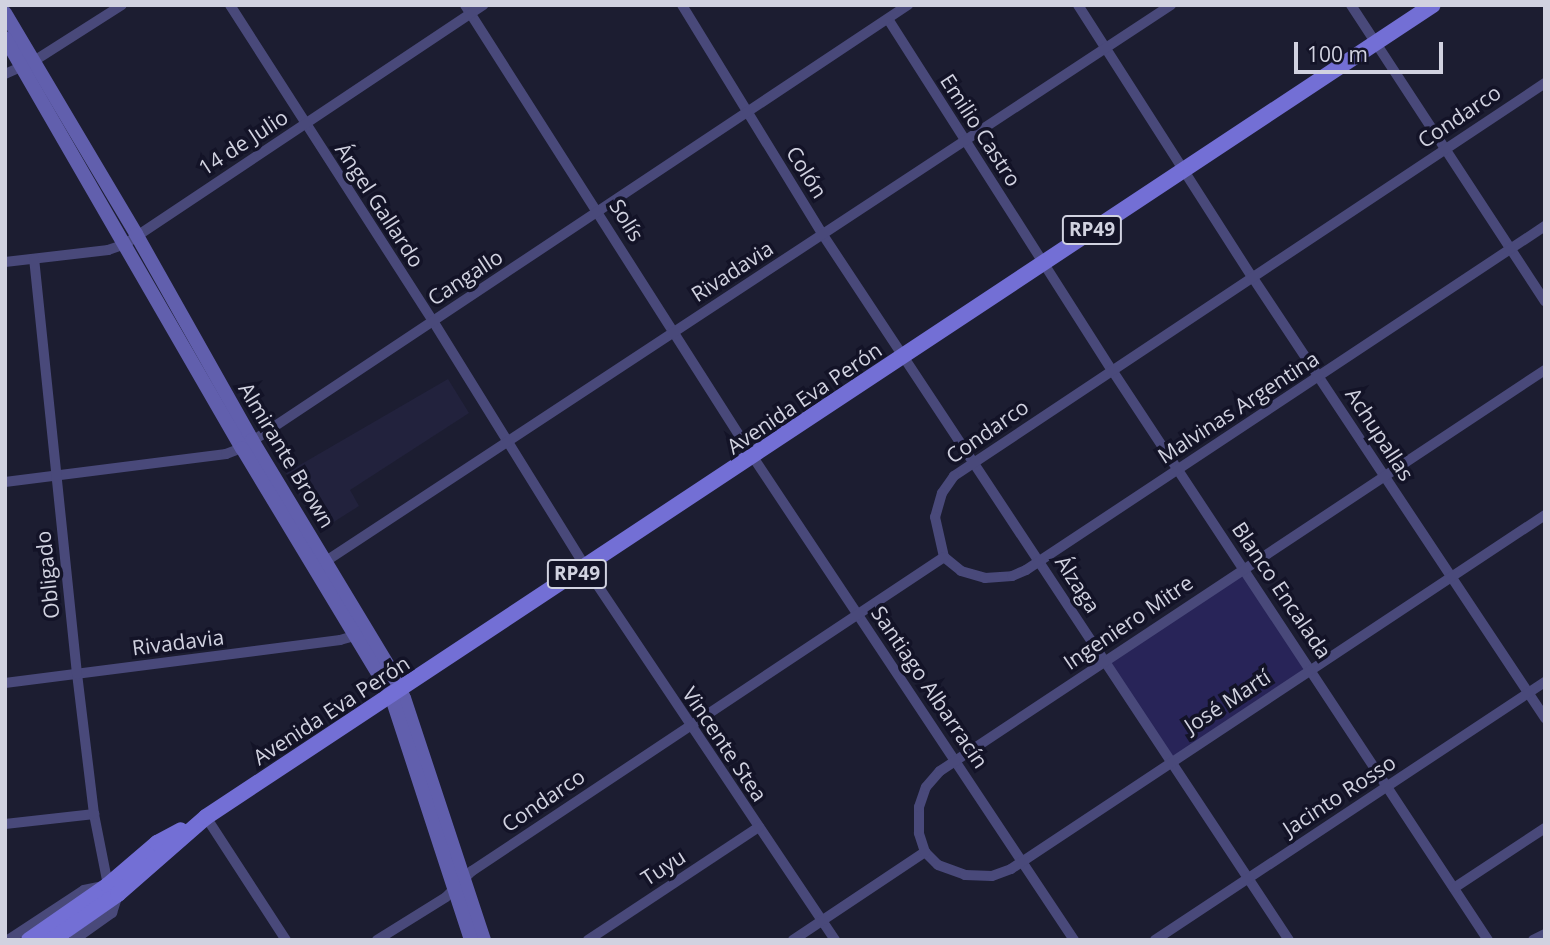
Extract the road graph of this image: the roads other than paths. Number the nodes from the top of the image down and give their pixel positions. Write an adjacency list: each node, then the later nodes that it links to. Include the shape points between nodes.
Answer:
1 (122, 5): 16 (street)
2 (230, 5): 20 (street, Ángel Gallardo)
3 (484, 5): 10 (street, 14 de Julio)
4 (682, 5): 19 (street, Colón)
5 (908, 5): 12 (street, Cangallo)
6 (1078, 5): 15 (street, Achupallas)
7 (1171, 5): 15 (street, Rivadavia)
8 (1351, 5): 14 (street)
9 (1433, 5): 14 (main road, Avenida Eva Perón / RP49)
10 (468, 10): 20 (street, 14 de Julio); 24 (street, Solís)
11 (5, 13): 16 (main road, Almirante Brown)
12 (888, 19): 19 (street, Cangallo); 21 (street, Emilio Castro)
13 (5, 38): 16 (main road, Almirante Brown)
14 (1374, 43): 22 (street); 23 (main road, Avenida Eva Perón / RP49)
15 (1105, 48): 21 (street, Rivadavia); 23 (street, Achupallas)
16 (28, 64): 17 (street); 27 (main road, Almirante Brown)
17 (5, 74)
18 (1545, 83): 22 (street, Condarco)
19 (748, 113): 24 (street, Cangallo); 26 (street, Colón)
20 (305, 124): 27 (street, 14 de Julio); 34 (street, Ángel Gallardo)
21 (964, 141): 26 (street, Rivadavia); 31 (street, Emilio Castro)
22 (1443, 150): 28 (street); 32 (street, Condarco)
23 (1184, 170): 31 (main road, Avenida Eva Perón / RP49); 32 (street, Achupallas)
24 (599, 212): 34 (street, Cangallo); 35 (street, Solís)
25 (1545, 226): 28 (street, Malvinas Argentina)
26 (823, 235): 35 (street, Rivadavia); 36 (street, Colón)
27 (131, 239): 29 (street, 14 de Julio, via 108,250); 41 (main road, Almirante Brown)
28 (1510, 250): 33 (street); 39 (street, Malvinas Argentina)
29 (34, 259): 30 (street, 14 de Julio); 45 (street, Obligado)
30 (5, 262)
31 (1044, 262): 36 (main road, Avenida Eva Perón / RP49); 37 (street, Blanco Encalada)
32 (1251, 275): 37 (street, Condarco); 39 (street, Achupallas)
33 (1545, 301)
34 (433, 321): 40 (street, Ángel Gallardo); 41 (street, Cangallo)
35 (673, 332): 40 (street, Rivadavia); 42 (street, Solís)
36 (902, 357): 42 (main road, Avenida Eva Perón / RP49); 43 (street, Álzaga)
37 (1112, 370): 43 (street, Condarco); 44 (street, Blanco Encalada)
38 (1545, 370): 46 (street, Ingeniero Mitre)
39 (1320, 377): 44 (street, Malvinas Argentina); 46 (street, Achupallas)
40 (507, 441): 51 (street, Rivadavia); 52 (street, Ángel Gallardo)
41 (247, 444): 45 (street, Cangallo, via 226,454); 51 (main road, Almirante Brown)
42 (753, 457): 52 (main road, Avenida Eva Perón / RP49); 55 (street, Santiago Albarracín)
43 (973, 462): 49 (street, Condarco, via 954,476 937,505 936,530); 50 (street, Álzaga)
44 (1178, 469): 50 (street, Malvinas Argentina); 53 (street, Blanco Encalada)
45 (57, 475): 47 (street, Cangallo); 59 (street, Obligado)
46 (1385, 478): 53 (street, Ingeniero Mitre); 54 (street, Achupallas)
47 (5, 482)
48 (1545, 515): 54 (street, José Martí)
49 (944, 557): 50 (street, Malvinas Argentina, via 961,571 985,578 1012,576); 55 (street, Condarco)
50 (1040, 562): 57 (street, Álzaga)
51 (320, 565): 56 (main road, Almirante Brown); 62 (main road, Almirante Brown)
52 (586, 568): 62 (main road, Avenida Eva Perón / RP49); 65 (street, Vincente Stea)
53 (1245, 568): 57 (street, Ingeniero Mitre); 58 (street, Blanco Encalada)
54 (1451, 576): 58 (street, José Martí); 63 (street, Achupallas)
55 (859, 614): 65 (street, Condarco); 66 (street, Santiago Albarracín)
56 (354, 636): 59 (street, Rivadavia); 62 (main road, Almirante Brown)
57 (1105, 661): 66 (street, Ingeniero Mitre); 67 (street, Álzaga)
58 (1311, 668): 67 (street, José Martí); 68 (street, Blanco Encalada)
59 (77, 674): 60 (street, Rivadavia); 69 (street, Obligado)
60 (5, 682)
61 (1545, 682): 63 (street, Jacinto Rosso)
62 (396, 692): 70 (main road, Avenida Eva Perón / RP49); 77 (main road, Almirante Brown)
63 (1528, 693): 64 (street, Achupallas); 68 (street, Jacinto Rosso)
64 (1545, 718)
65 (690, 726): 72 (street, Vincente Stea); 77 (street, Condarco)
66 (956, 760): 74 (street, Ingeniero Mitre, via 931,780 921,798 918,820); 75 (street, Santiago Albarracín)
67 (1172, 760): 75 (street, José Martí); 76 (street, Álzaga)
68 (1388, 785): 76 (street, Jacinto Rosso); 78 (street, Blanco Encalada)
69 (94, 814): 71 (street); 79 (street, Obligado)
70 (201, 820): 79 (main road, RP49, via 157,843); 86 (street)
71 (5, 824)
72 (759, 827): 80 (street, Vincente Stea); 90 (street, Tuyu)
73 (1545, 828): 78 (street)
74 (925, 852): 75 (street, José Martí, via 938,865 979,877 1003,873); 80 (street)
75 (1022, 863): 93 (street, Santiago Albarracín)
76 (1248, 878): 94 (street, Jacinto Rosso); 95 (street, Álzaga)
77 (459, 883): 87 (street, Condarco); 88 (main road, Almirante Brown); 89 (main road, Almirante Brown)
78 (1454, 888): 96 (street, Blanco Encalada)
79 (113, 890): 82 (street, via 84,890); 83 (main road, RP49); 84 (main road, RP49); 85 (street, via 112,913)
80 (822, 920): 91 (street); 92 (street, Vincente Stea)
81 (1545, 934): 97 (street)
82 (8, 940)
83 (29, 940)
84 (52, 940)
85 (74, 940)
86 (286, 940)
87 (377, 940)
88 (471, 940)
89 (484, 940)
90 (589, 940)
91 (793, 940)
92 (835, 940)
93 (1074, 940)
94 (1156, 940)
95 (1289, 940)
96 (1488, 940)
97 (1533, 940)

